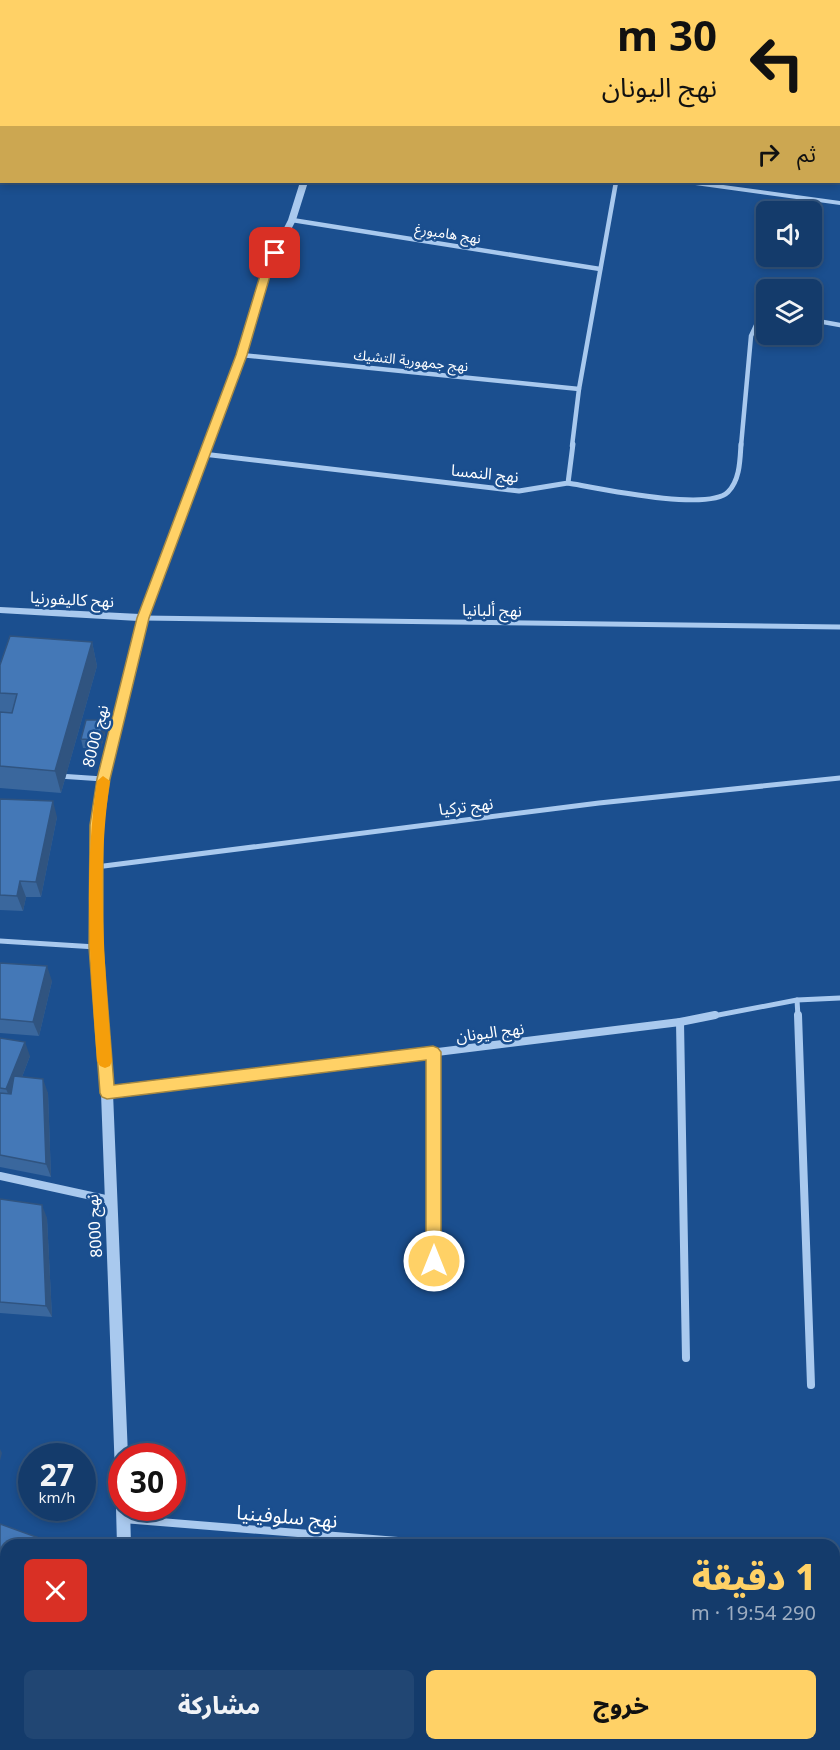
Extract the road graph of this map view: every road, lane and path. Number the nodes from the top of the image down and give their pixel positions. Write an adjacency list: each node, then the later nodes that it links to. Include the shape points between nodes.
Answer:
1 (304, 183): 5 (street, نهج 8000)
2 (616, 183): 6 (street)
3 (695, 183): 4 (street)
4 (840, 204)
5 (292, 220): 6 (street, نهج هامبورغ); 10 (street, نهج 8000, via 267,269)
6 (600, 269): 11 (street)
7 (822, 322): 9 (street)
8 (756, 325): 13 (street, نهج النمسا, via 751,336 739,470 733,487 721,497 694,500)
9 (840, 325)
10 (241, 355): 11 (street, نهج جمهورية التشيك); 12 (street, نهج 8000)
11 (579, 389): 13 (street)
12 (203, 454): 13 (street, نهج النمسا, via 519,491); 15 (street, نهج 8000)
13 (568, 483)
14 (0, 610): 15 (street, نهح كاليفورنيا)
15 (143, 618): 16 (street, نهج ألبانيا); 19 (street, نهج 8000)
16 (840, 627)
17 (46, 775): 19 (street)
18 (840, 778): 20 (street, نهج تركيا, via 599,803)
19 (104, 779): 20 (street, نهج 8000)
20 (95, 867): 22 (street, نهج 8000)
21 (0, 940): 22 (street)
22 (96, 947): 27 (street, نهج 8000)
23 (840, 998): 24 (street, نهج اليونان)
24 (797, 1000): 25 (street, نهج اليونان); 32 (street)
25 (680, 1022): 26 (street, نهج اليونان); 31 (street)
26 (433, 1052): 27 (street, نهج اليونان); 30 (street)
27 (107, 1093): 29 (street, نهج 8000)
28 (0, 1176): 29 (street)
29 (110, 1200): 33 (street, نهج 8000)
30 (434, 1284)
31 (686, 1358)
32 (812, 1385)
33 (121, 1443)
34 (186, 1519): 37 (street, نهج سلوفينيا)
35 (123, 1521): 36 (street)
36 (124, 1539)
37 (387, 1539)

